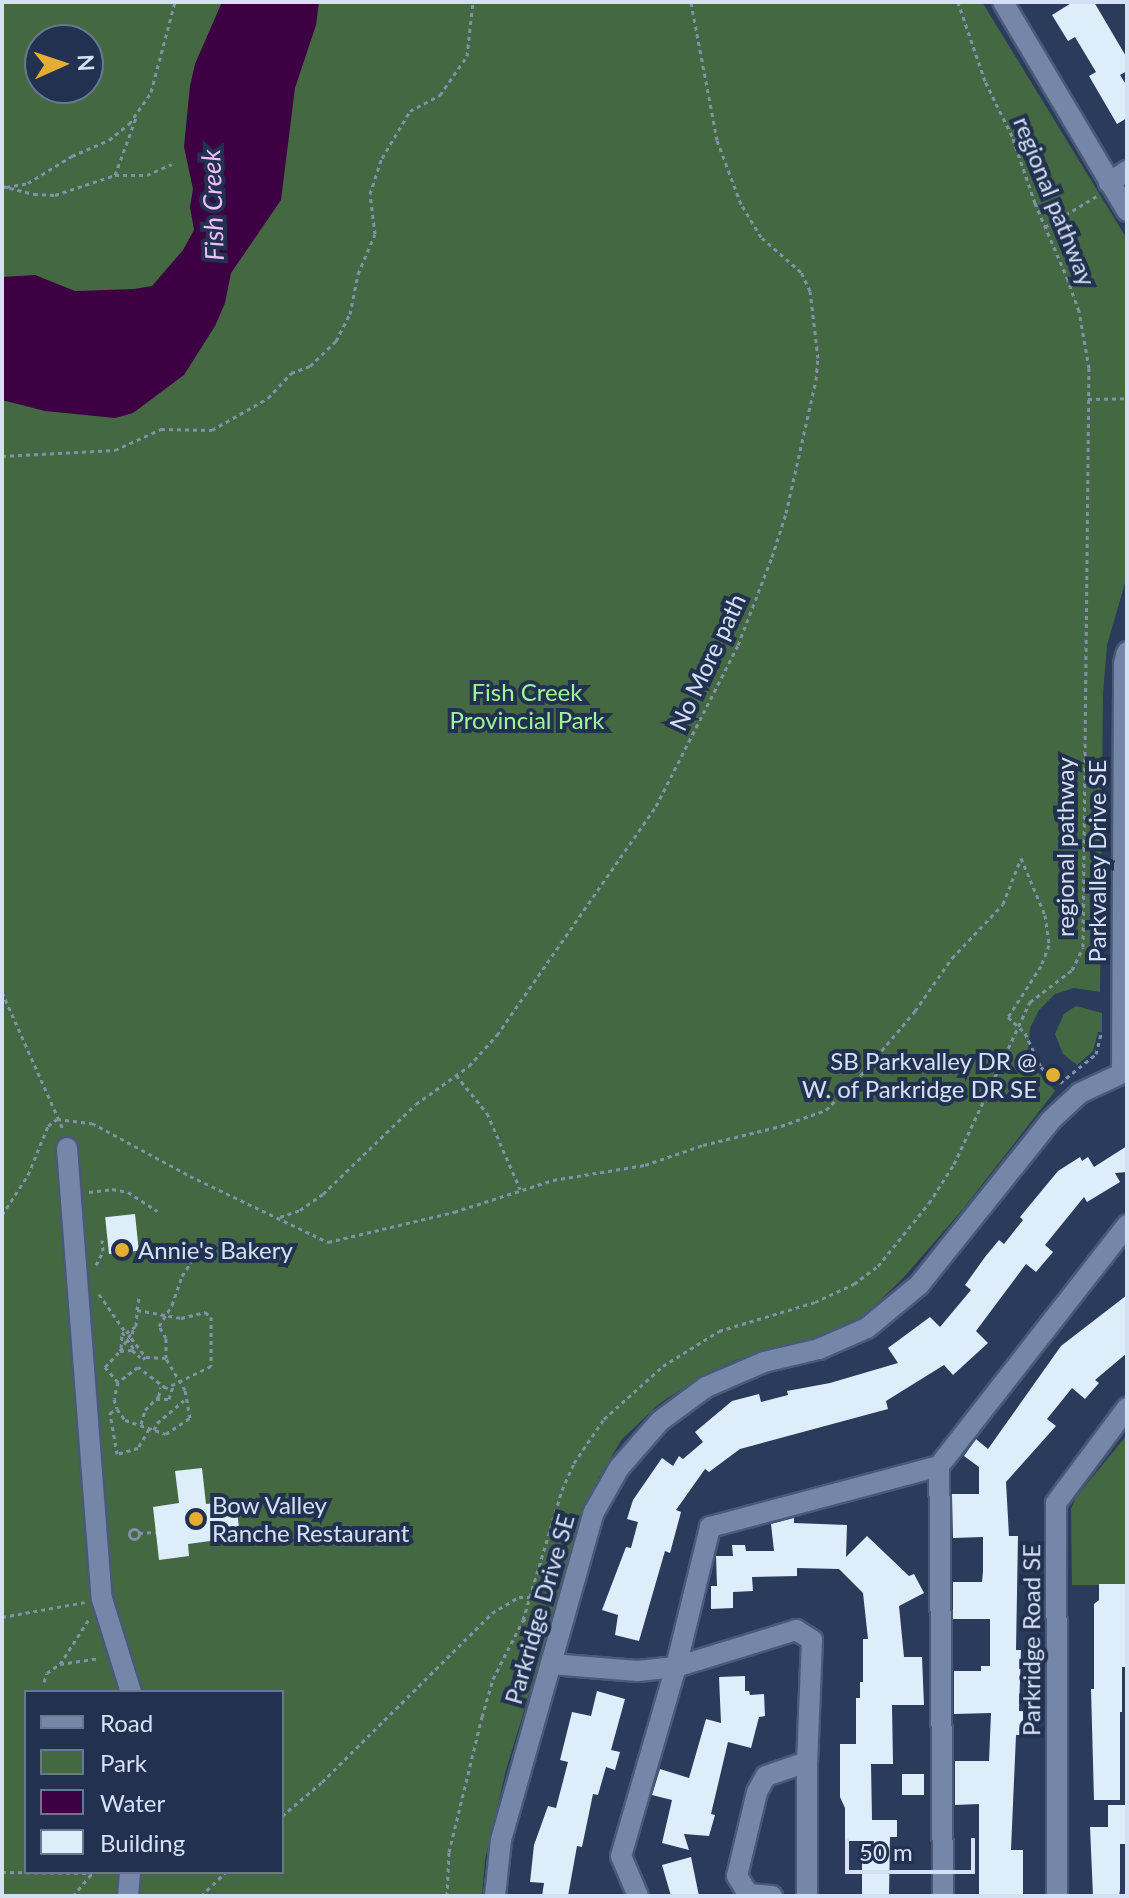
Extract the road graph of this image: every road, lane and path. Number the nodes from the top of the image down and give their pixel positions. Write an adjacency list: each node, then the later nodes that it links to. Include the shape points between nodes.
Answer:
1 (175, 2): 6 (path, via 151,92)
2 (473, 2): 16 (path, via 467,56 440,95 410,111 382,158 370,200 375,234 336,341 310,366 291,373 268,398 207,432 171,427 115,450)
3 (691, 2): 23 (path, No More path, via 717,140 741,204 761,237 801,272 810,291 818,367 805,432 786,513 756,602 656,806 497,1035)
4 (958, 2): 13 (path, regional pathway)
5 (1003, 2): 10 (street)
6 (137, 114): 9 (path); 11 (path, via 109,140 28,183)
7 (172, 164): 9 (path, via 147,175)
8 (1127, 171): 10 (street)
9 (115, 175): 11 (path, via 55,195)
10 (1109, 183): 12 (street); 13 (path, via 1099,195)
11 (4, 186)
12 (1127, 211)
13 (1045, 227): 15 (path, regional pathway, via 1079,311 1089,368)
14 (1127, 398): 15 (path)
15 (1088, 399): 20 (path, regional pathway, via 1083,947 1072,970 1030,1002)
16 (2, 456)
17 (1127, 652): 18 (street, Parkvalley Drive SE)
18 (1125, 924): 22 (street, Parkvalley Drive SE)
19 (2, 992): 24 (path)
20 (1018, 1027): 21 (path, via 1041,1067 1060,1083 1096,1054); 26 (path, via 1008,1017 1049,945 1045,915 1021,858 1003,904 952,958 884,1049 826,1110 645,1165); 58 (path, regional pathway, via 954,1164 878,1266 815,1302 719,1331 663,1366 604,1419 562,1490)
21 (1101, 1034)
22 (1125, 1071): 62 (street, Parkridge Drive SE, via 1080,1093 1051,1120 919,1285 867,1328 706,1387 660,1421 619,1468 594,1512)
23 (456, 1075): 26 (path, via 487,1113); 30 (path, No More path, via 416,1104 314,1202)
24 (57, 1119): 29 (path, via 48,1126 28,1175); 30 (path, via 92,1123)
25 (67, 1148): 27 (street)
26 (520, 1190): 30 (path, via 342,1241 328,1242)
27 (70, 1192): 28 (path, via 128,1192); 34 (street)
28 (157, 1211)
29 (2, 1215)
30 (280, 1217)
31 (1127, 1225): 55 (street)
32 (102, 1240): 34 (path, via 102,1256)
33 (153, 1254): 37 (path, via 178,1246 201,1247)
34 (80, 1281): 39 (path, via 106,1303); 59 (street)
35 (139, 1297): 36 (path)
36 (137, 1310): 37 (path); 38 (path)
37 (166, 1314): 43 (path, via 159,1326 168,1344); 45 (path, via 187,1318 205,1312 211,1317 211,1366)
38 (133, 1330): 39 (path); 40 (path); 42 (path, via 131,1338)
39 (122, 1332): 40 (path); 41 (path)
40 (127, 1339): 41 (path); 42 (path)
41 (120, 1351): 42 (path, via 132,1350); 46 (path, via 105,1367)
42 (142, 1358): 43 (path); 44 (path)
43 (166, 1358): 45 (path)
44 (138, 1367): 46 (path); 48 (path)
45 (181, 1381): 47 (path); 50 (path)
46 (118, 1382): 52 (path)
47 (173, 1386): 48 (path); 49 (path, via 169,1399)
48 (160, 1387): 49 (path)
49 (156, 1399): 53 (path, via 145,1410)
50 (184, 1400): 54 (path); 54 (path, via 191,1415 187,1423 170,1434)
51 (1127, 1408): 85 (street, Parkridge Road SE, via 1056,1503)
52 (117, 1409): 53 (path, via 125,1420); 54 (path, via 110,1413 117,1454 138,1448)
53 (141, 1425): 54 (path)
54 (152, 1429)
55 (939, 1466): 66 (street, via 710,1527); 84 (street)
56 (156, 1532): 57 (path)
57 (139, 1533)
58 (531, 1597): 61 (path, regional pathway); 70 (path, via 519,1597 492,1613)
59 (102, 1599): 60 (path); 63 (street); 64 (path)
60 (2, 1617)
61 (523, 1620): 62 (path); 79 (path, regional pathway, via 493,1679 482,1717 449,1852)
62 (561, 1628): 65 (street, Parkridge Drive SE)
63 (118, 1655): 64 (path); 68 (street)
64 (60, 1664): 67 (path)
65 (551, 1664): 66 (street, via 638,1671); 80 (street, Parkridge Drive SE, via 501,1840)
66 (676, 1667): 69 (street, via 796,1630 812,1640); 81 (street, via 621,1856)
67 (44, 1682)
68 (130, 1690)
69 (807, 1762): 82 (street, via 766,1776 757,1792 737,1876 748,1894); 83 (street)
70 (284, 1814)
71 (2, 1872): 72 (path)
72 (24, 1872)
73 (90, 1874): 76 (path)
74 (130, 1874): 77 (street)
75 (224, 1874): 78 (path)
76 (75, 1894)
77 (128, 1896)
78 (201, 1896)
79 (447, 1896)
80 (495, 1896)
81 (638, 1896)
82 (772, 1896)
83 (807, 1896)
84 (943, 1896)
85 (1057, 1896)

